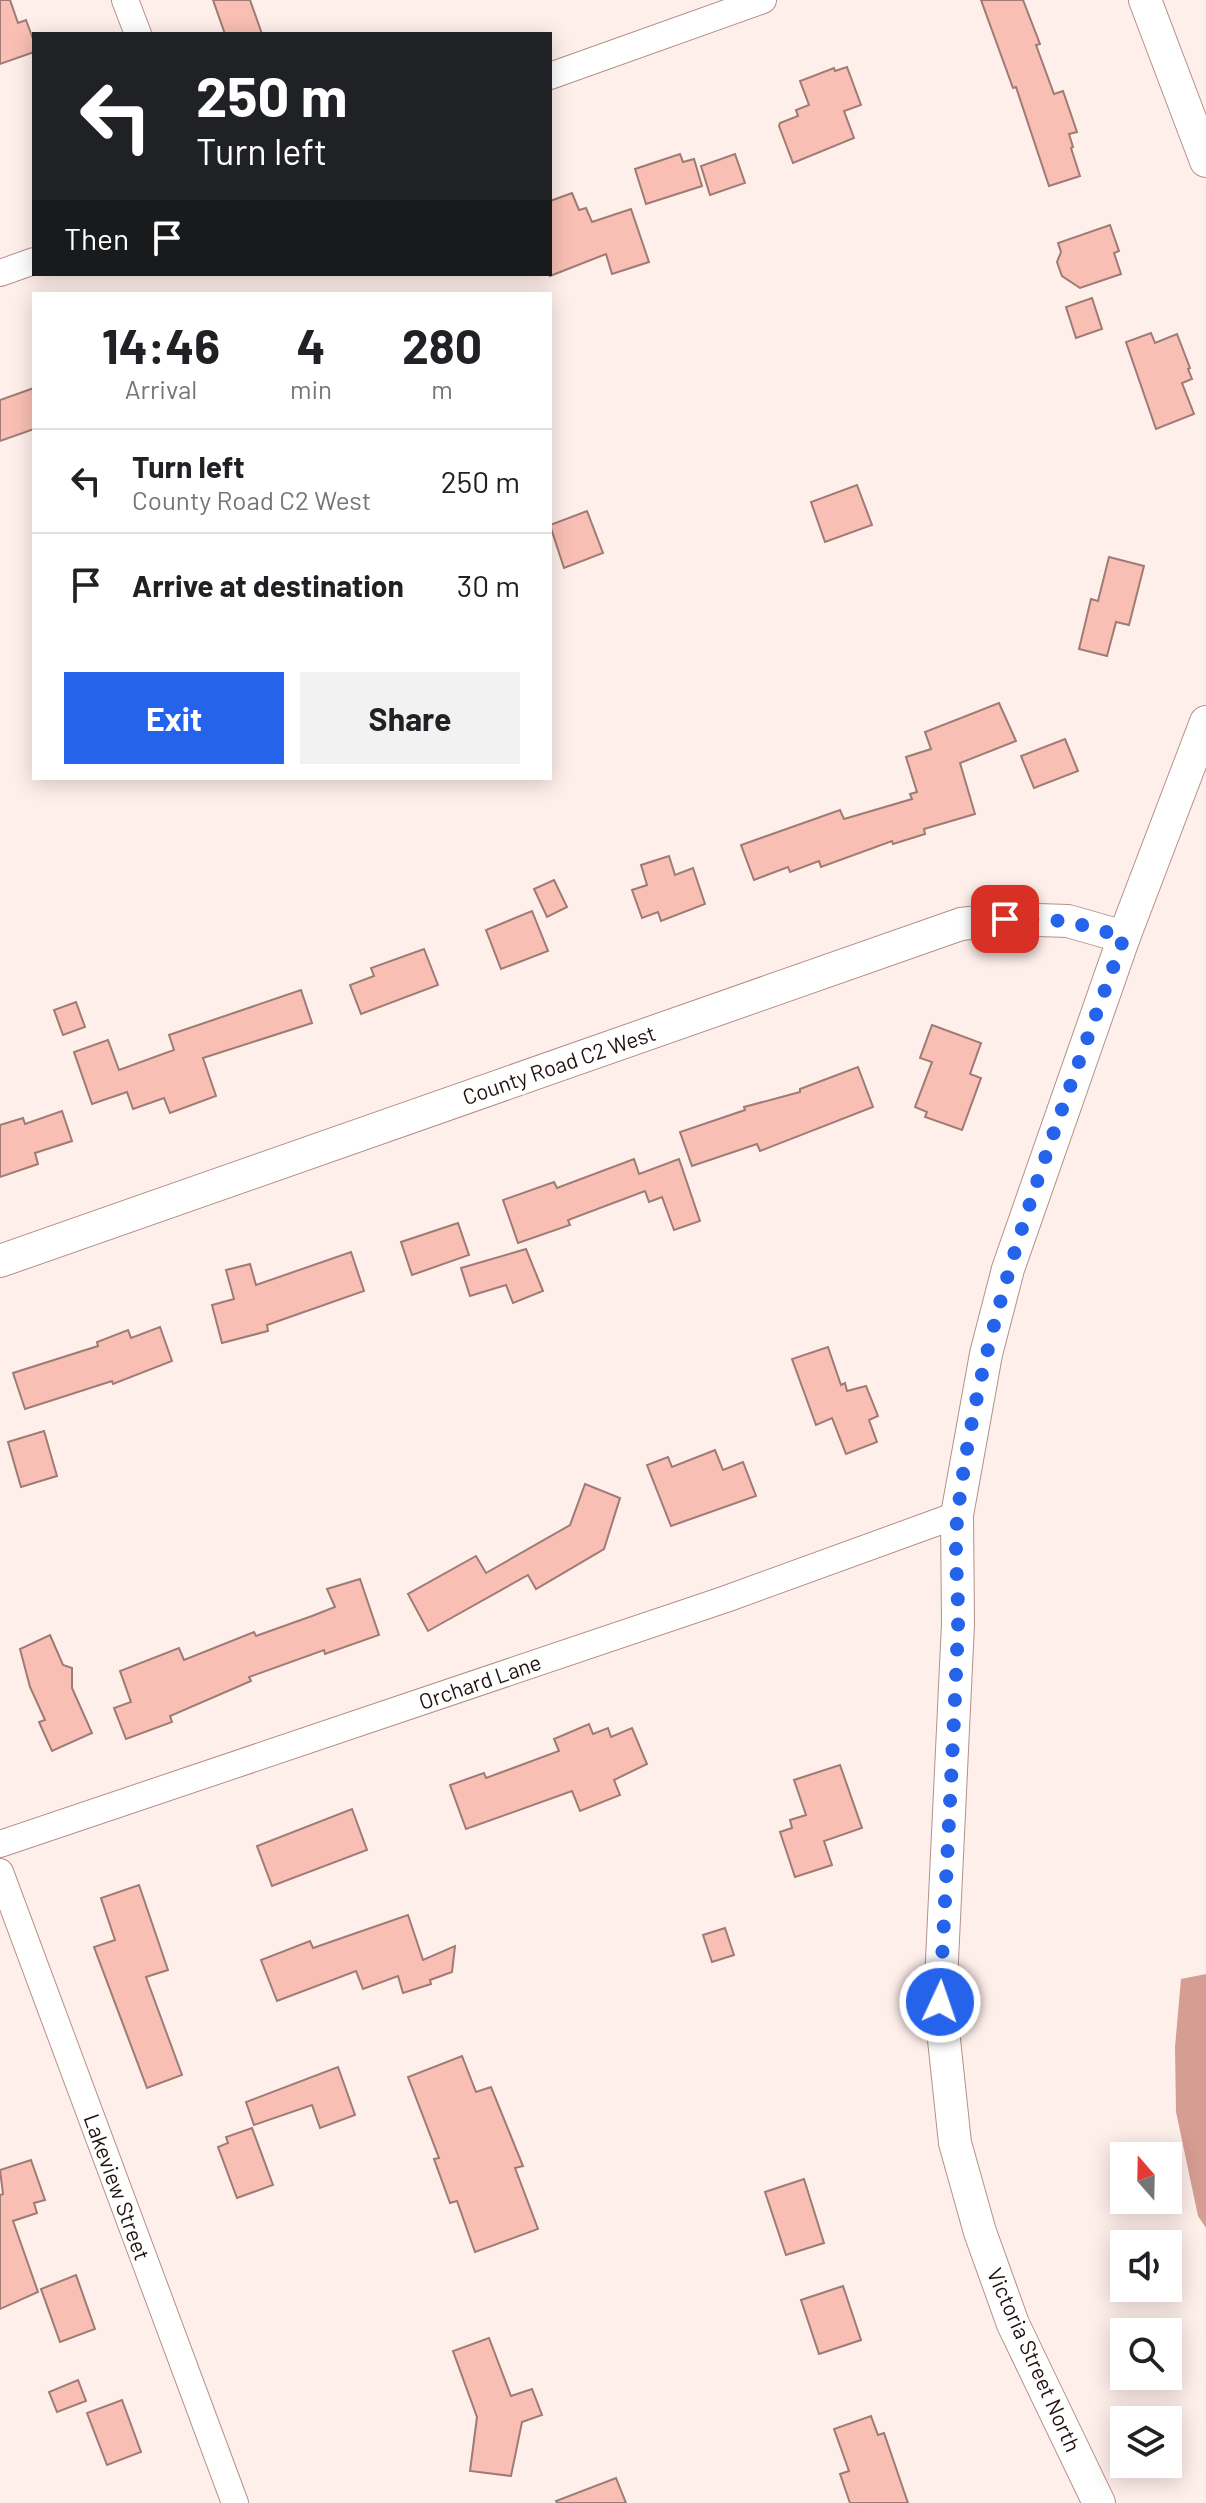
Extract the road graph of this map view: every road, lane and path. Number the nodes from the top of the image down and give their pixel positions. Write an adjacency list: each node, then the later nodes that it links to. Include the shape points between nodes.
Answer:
1 (125, 0): 4 (street)
2 (763, 0): 5 (street)
3 (1145, 0): 6 (street)
4 (137, 32)
5 (552, 75)
6 (1206, 161)
7 (32, 262): 8 (street)
8 (0, 273)
9 (1206, 722): 10 (street, Victoria Street North)
10 (1124, 937): 11 (street, County Road C2 West, via 1068,921 961,924); 12 (street, Victoria Street North, via 1008,1269 986,1354)
11 (0, 1261)
12 (957, 1515): 13 (street, Orchard Lane, via 696,1609); 16 (street, Victoria Street North, via 958,1624 940,2002 955,2143 1013,2324)
13 (0, 1844)
14 (0, 1872): 15 (street, Lakeview Street)
15 (235, 2503)
16 (1099, 2503)

